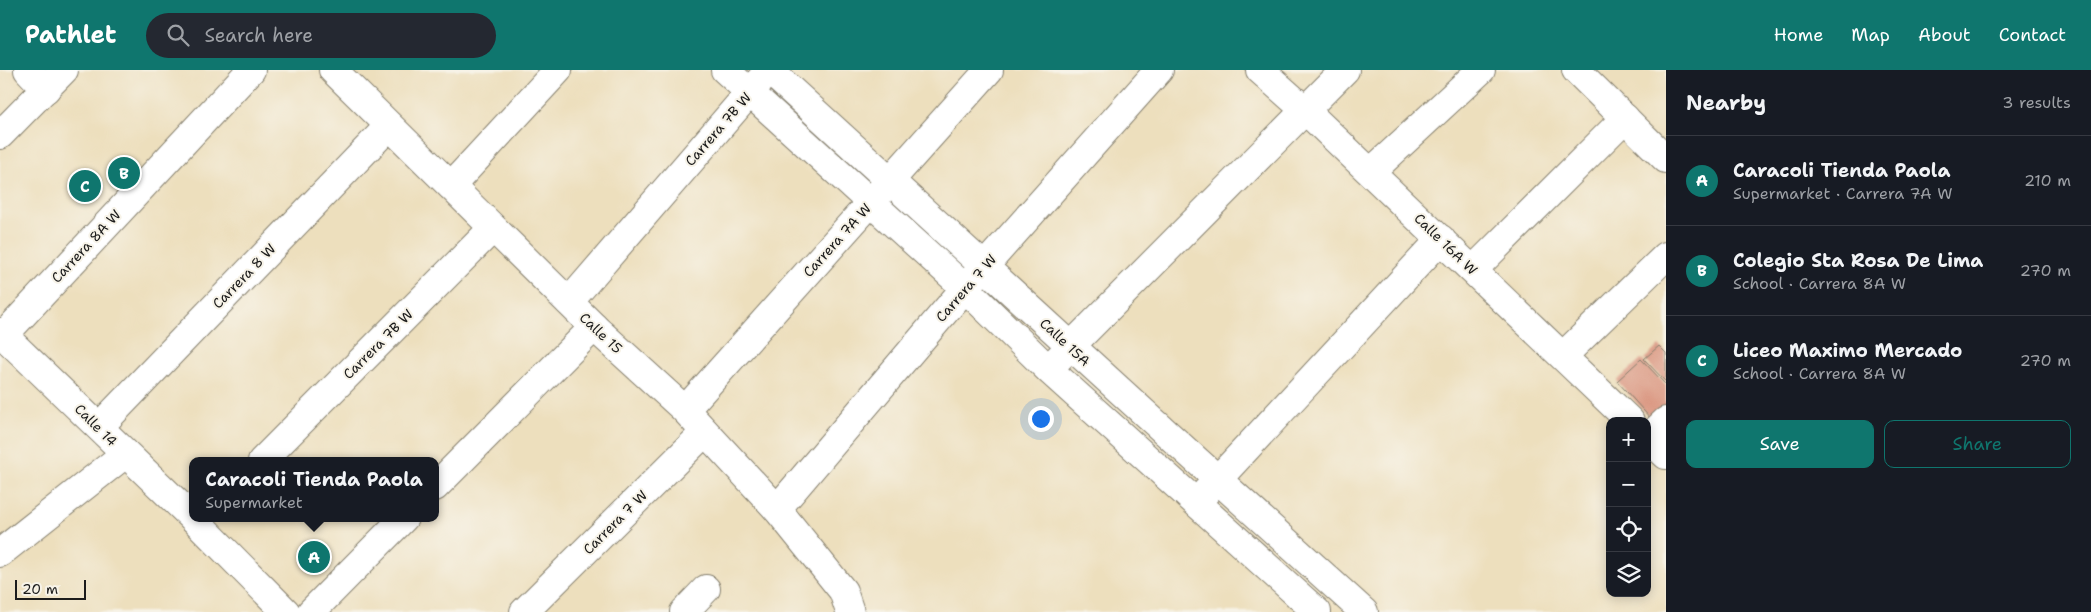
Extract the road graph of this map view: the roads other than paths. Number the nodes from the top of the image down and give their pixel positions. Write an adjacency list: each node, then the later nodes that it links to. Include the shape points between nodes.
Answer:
1 (251, 70): 31 (street, Carrera 8A W)
2 (558, 70): 21 (street)
3 (725, 70): 13 (street)
4 (769, 70): 13 (street, Carrera 7B W); 20 (street, Calle 15A)
5 (989, 70): 20 (street, Carrera 7A W)
6 (1159, 70): 26 (street, Carrera 7 W)
7 (1260, 70): 14 (street, Calle 16A W)
8 (1344, 70): 14 (street)
9 (1481, 70): 19 (street)
10 (1576, 70): 15 (street)
11 (348, 75): 16 (street, Calle 15)
12 (46, 76): 17 (street)
13 (750, 92): 22 (street); 29 (street, Carrera 7B W)
14 (1305, 110): 19 (street, Calle 16A W); 32 (street)
15 (1625, 118): 18 (street); 27 (street)
16 (389, 126): 21 (street, Calle 15); 36 (street, Carrera 8 W)
17 (0, 135)
18 (1666, 158)
19 (1371, 172): 24 (street, Calle 16A W)
20 (890, 181): 22 (street, Carrera 7A W); 26 (street, Calle 15A)
21 (451, 186): 23 (street, Calle 15)
22 (870, 203): 28 (street); 35 (street, Carrera 7A W)
23 (493, 228): 29 (street, Calle 15); 40 (street, Carrera 7B W)
24 (1441, 239): 27 (street, Calle 16A W); 41 (street)
25 (1666, 256): 33 (street)
26 (984, 266): 28 (street, Carrera 7 W); 32 (street, Calle 15A)
27 (1473, 270): 33 (street, Calle 16A W)
28 (965, 288): 34 (street); 44 (street, Carrera 7 W)
29 (569, 302): 30 (street, Calle 15)
30 (594, 327): 35 (street, Calle 15); 42 (street)
31 (2, 333): 36 (street, Calle 14)
32 (1070, 347): 34 (street); 41 (street, Calle 15A)
33 (1563, 356): 38 (street, Calle 16A W)
34 (1048, 368): 43 (street)
35 (684, 410): 37 (street, Calle 15)
36 (99, 427): 39 (street, Calle 14)
37 (705, 432): 44 (street, Calle 15); 52 (street, Carrera 7 W)
38 (1652, 434)
39 (125, 454): 45 (street, Calle 14); 48 (street)
40 (266, 457)
41 (1217, 479): 43 (street); 56 (street, Calle 15A)
42 (439, 483)
43 (1196, 502): 55 (street)
44 (777, 509): 54 (street, Calle 15, via 843,591)
45 (189, 512)
46 (200, 522): 50 (street, Calle 14)
47 (400, 522): 51 (street)
48 (0, 553)
49 (706, 589): 53 (street)
50 (286, 612)
51 (311, 612)
52 (524, 612)
53 (684, 612)
54 (850, 612)
55 (1317, 612)
56 (1364, 612)

